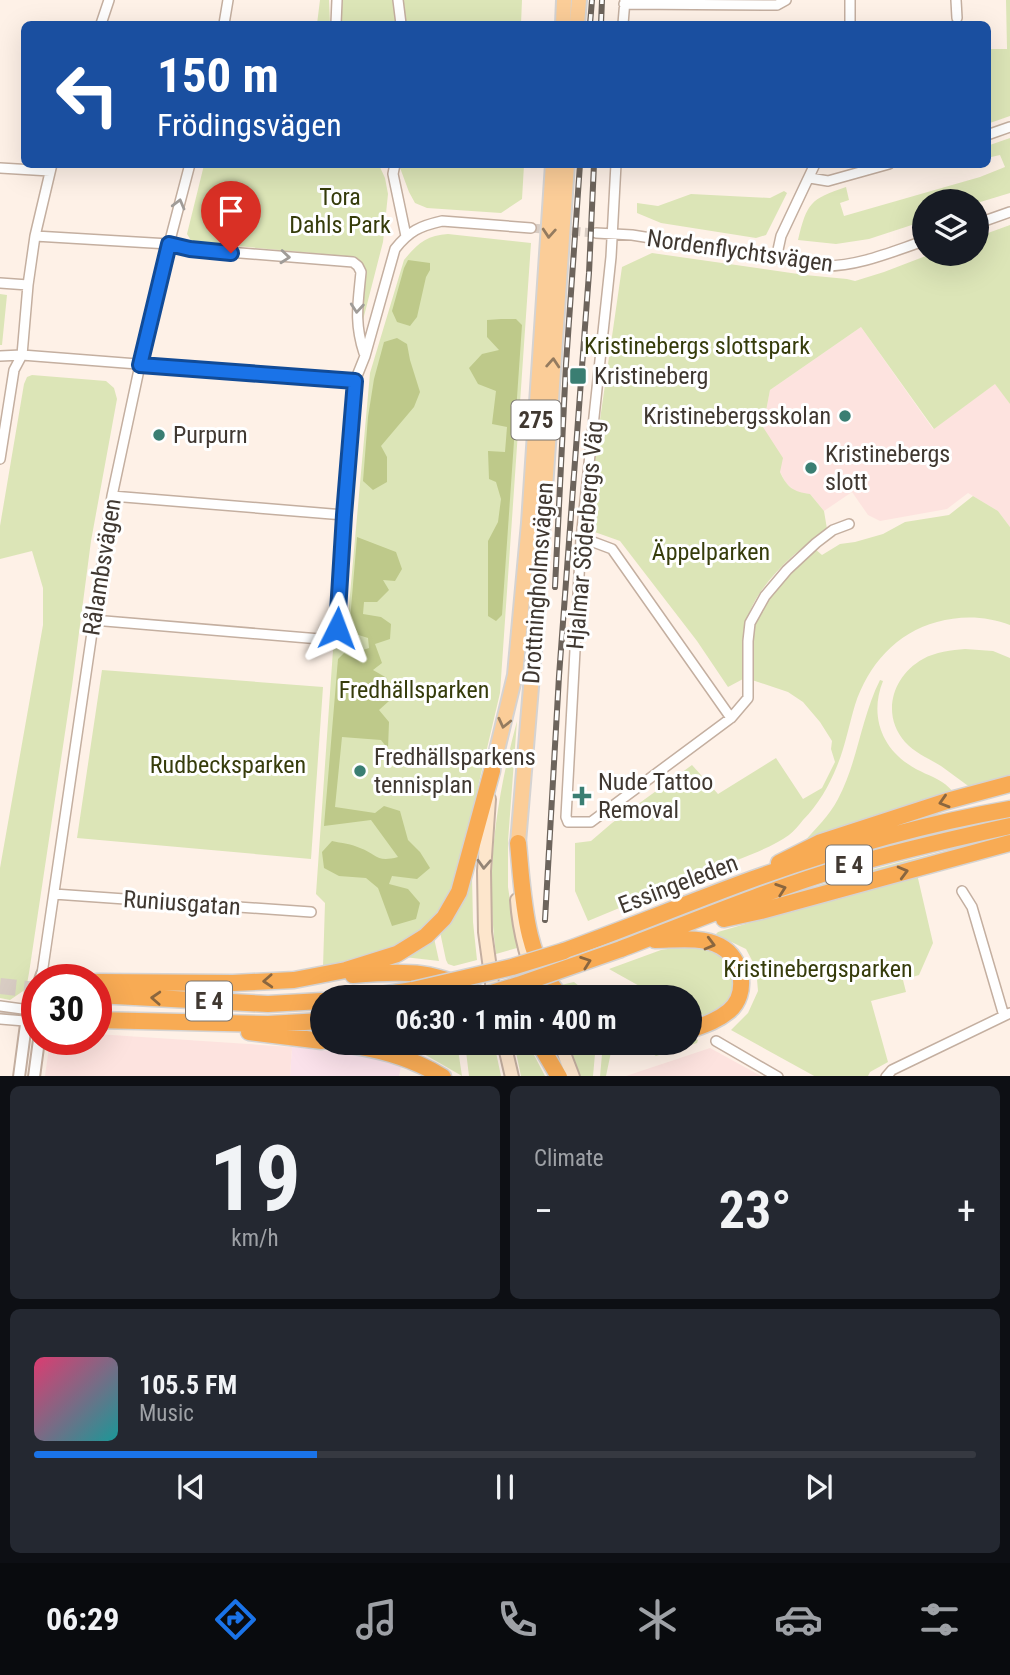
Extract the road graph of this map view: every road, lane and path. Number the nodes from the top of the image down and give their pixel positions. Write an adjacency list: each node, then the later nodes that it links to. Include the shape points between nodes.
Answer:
1 (109, 0): 12 (street)
2 (228, 0): 13 (street)
3 (337, 0): 14 (street)
4 (398, 0): 15 (street)
5 (564, 0): 16 (main road)
6 (579, 0): 17 (main road)
7 (786, 0): 10 (street, via 778,5)
8 (850, 0): 19 (street)
9 (956, 0): 11 (street)
10 (624, 2): 18 (street)
11 (957, 18)
12 (102, 21)
13 (224, 21)
14 (336, 21)
15 (401, 21)
16 (563, 21)
17 (577, 21)
18 (623, 21)
19 (850, 21)
20 (1010, 127): 21 (street)
21 (991, 134)
22 (0, 168): 23 (street)
23 (51, 168): 37 (street)
24 (189, 168): 39 (street, Rålambsvägen, one-way to 24)
25 (553, 168): 56 (main road, Drottningholmsvägen / 275, one-way to 56, via 517,648)
26 (567, 168): 60 (main road, Drottningholmsvägen / 275, one-way to 26)
27 (616, 168): 36 (street, Hjalmar Söderbergs Väg)
28 (814, 168): 31 (street)
29 (875, 168): 31 (street, via 828,181)
30 (394, 169): 38 (street)
31 (810, 178): 41 (street, via 781,236)
32 (1010, 212): 33 (street)
33 (989, 219)
34 (531, 228): 38 (street, via 442,221)
35 (596, 233): 36 (street, Nordenflychtsvägen)
36 (612, 234): 41 (street, Nordenflychtsvägen); 53 (street, Hjalmar Söderbergs Väg)
37 (35, 236): 39 (street); 43 (street)
38 (406, 236): 46 (street, via 395,249)
39 (169, 244): 46 (street, one-way to 46, via 353,262 361,272 356,320); 47 (street, Rålambsvägen)
40 (912, 246): 41 (street, Nordenflychtsvägen, via 846,265)
41 (776, 259)
42 (0, 283): 43 (street)
43 (28, 285): 44 (street)
44 (22, 355): 45 (street); 47 (street); 49 (street, via 14,370)
45 (0, 356)
46 (365, 356): 48 (street)
47 (140, 365): 48 (street); 50 (street, Rålambsvägen)
48 (355, 381): 51 (street)
49 (0, 460)
50 (113, 496): 51 (street); 54 (street, Rålambsvägen)
51 (344, 515): 54 (street, via 337,628 332,637)
52 (849, 524): 55 (street, via 817,543 765,596 750,623 748,698)
53 (581, 539): 55 (street, via 611,549); 55 (street, Hjalmar Söderbergs Väg, via 568,822 591,822)
54 (93, 620): 64 (street, Rålambsvägen)
55 (731, 718)
56 (492, 771): 69 (highway, via 463,881 444,918 397,954); 73 (main road, Drottningholmsvägen, one-way to 73, via 484,871)
57 (1010, 784): 62 (highway, one-way to 62, via 821,842)
58 (1010, 809): 62 (highway, Essingeleden / E 4, via 914,829)
59 (1010, 826): 66 (highway, Essingeleden / E 4, one-way to 59, via 846,866)
60 (518, 843): 75 (main road, Drottningholmsvägen, via 518,919); 76 (highway, via 530,937)
61 (1010, 843): 66 (highway, one-way to 61, via 761,911)
62 (754, 879): 71 (highway, Essingeleden / E 4, bridge, via 512,967)
63 (962, 891): 81 (street, via 972,908)
64 (54, 894): 65 (street, Runiusgatan); 68 (street, Rålambsvägen)
65 (311, 912)
66 (694, 921): 67 (highway, Essingeleden / E 4)
67 (642, 941): 74 (highway, Essingeleden / E 4, one-way to 67, bridge); 87 (highway, one-way to 87, via 710,942 736,962 741,979 732,1009)
68 (43, 964)
69 (295, 980): 70 (highway, one-way to 70); 72 (highway, bridge, via 393,971 429,974)
70 (112, 982)
71 (435, 985)
72 (461, 985)
73 (492, 985)
74 (518, 985)
75 (537, 985)
76 (553, 985)
77 (112, 996): 78 (highway, E 4, one-way to 77, via 268,1004)
78 (310, 1002)
79 (0, 1006): 80 (street)
80 (21, 1009)
81 (1007, 1015): 105 (street)
82 (0, 1020): 83 (street)
83 (21, 1021)
84 (112, 1021): 86 (highway, E 4)
85 (310, 1022): 86 (highway, E 4)
86 (177, 1023): 88 (highway)
87 (702, 1026)
88 (310, 1040)
89 (716, 1041): 104 (street)
90 (24, 1055): 97 (street)
91 (37, 1055): 98 (street)
92 (396, 1055): 99 (highway)
93 (507, 1055): 100 (main road)
94 (542, 1055): 101 (main road)
95 (544, 1055): 102 (highway)
96 (565, 1055): 103 (main road)
97 (19, 1076)
98 (34, 1076)
99 (443, 1076)
100 (512, 1076)
101 (551, 1076)
102 (559, 1076)
103 (573, 1076)
104 (778, 1076)
105 (886, 1076)

